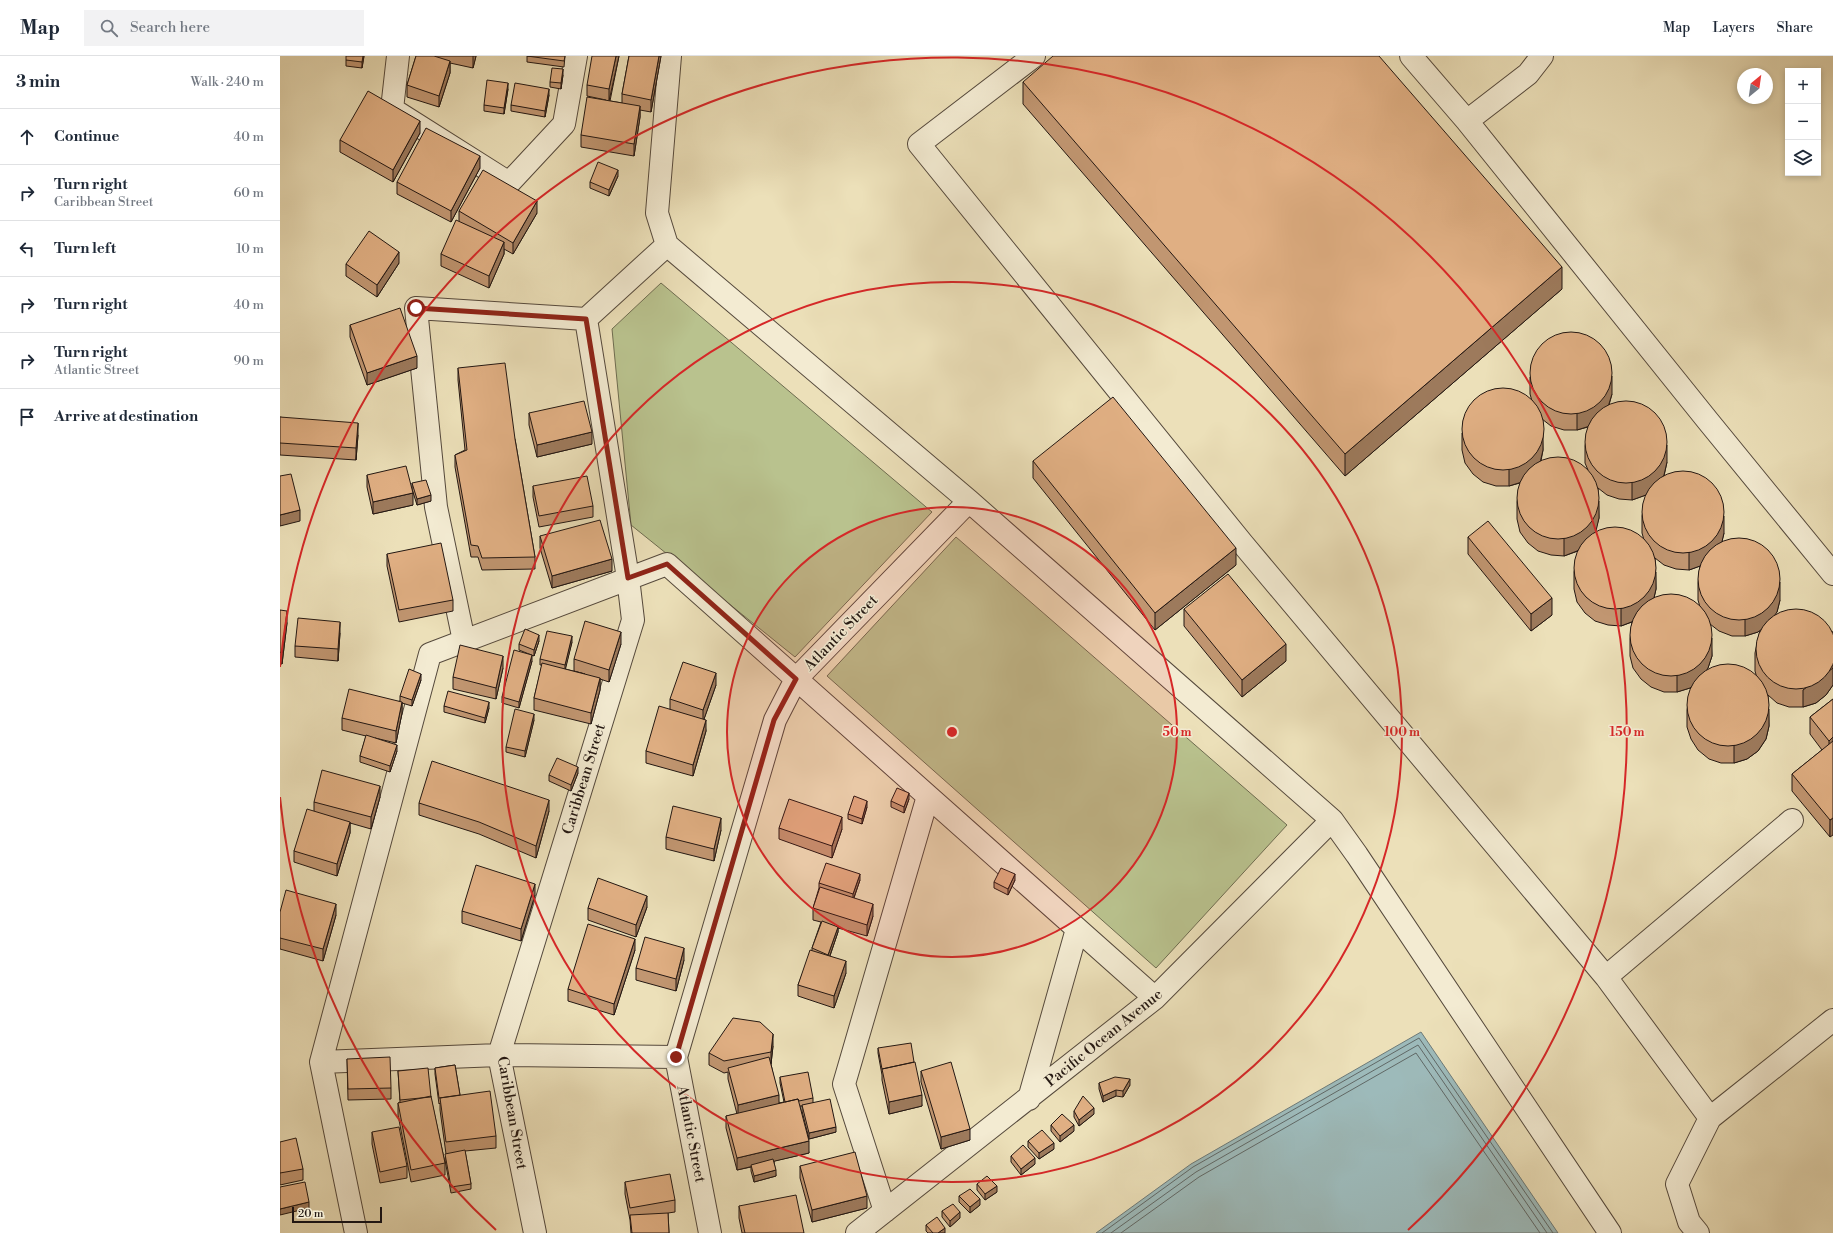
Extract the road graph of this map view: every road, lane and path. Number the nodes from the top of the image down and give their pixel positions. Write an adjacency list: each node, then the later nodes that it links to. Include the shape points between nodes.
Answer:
1 (398, 56): 2 (street, via 392,109 509,183 564,124)
2 (576, 56)
3 (670, 56): 8 (street, via 657,213)
4 (1034, 56): 19 (street, via 919,144 1242,543)
5 (1411, 56): 7 (street)
6 (1542, 56): 7 (street, via 1528,74)
7 (1467, 121): 11 (street)
8 (667, 245): 9 (street); 10 (street)
9 (586, 319): 12 (street, Caribbean Street); 13 (street, via 416,308 436,507)
10 (969, 501): 14 (street, Atlantic Street); 16 (street)
11 (1833, 574)
12 (628, 578): 13 (street); 14 (street, via 667,564); 22 (street, Caribbean Street, via 633,620)
13 (464, 641): 24 (street, via 430,654)
14 (796, 679): 15 (street); 23 (street, Atlantic Street, via 774,720)
15 (928, 796): 18 (street); 27 (street, via 844,1084)
16 (1332, 820): 20 (street, Pacific Ocean Avenue); 32 (street)
17 (1792, 820): 19 (street)
18 (1078, 929): 20 (street); 25 (street)
19 (1606, 977): 26 (street)
20 (1156, 998): 25 (street, Pacific Ocean Avenue)
21 (1833, 1020): 26 (street)
22 (499, 1055): 23 (street); 24 (street); 29 (street, Caribbean Street)
23 (676, 1057): 30 (street, Atlantic Street)
24 (321, 1062): 28 (street)
25 (1029, 1099): 27 (street, Pacific Ocean Avenue)
26 (1710, 1118): 33 (street, via 1677,1184 1689,1222)
27 (885, 1211): 31 (street, Pacific Ocean Avenue)
28 (356, 1233)
29 (535, 1233)
30 (710, 1233)
31 (857, 1233)
32 (1610, 1233)
33 (1698, 1233)

